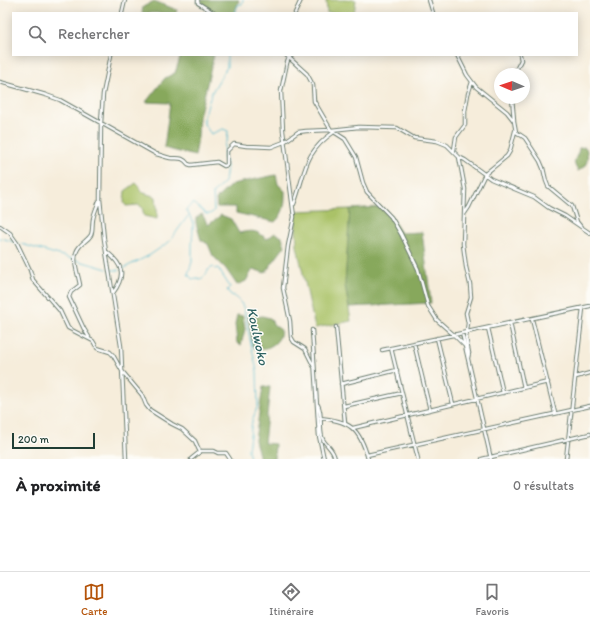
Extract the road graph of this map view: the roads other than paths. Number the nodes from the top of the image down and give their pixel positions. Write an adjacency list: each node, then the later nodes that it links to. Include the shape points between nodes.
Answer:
1 (125, 0): 5 (street)
2 (198, 0): 6 (street)
3 (301, 0): 7 (street)
4 (429, 0): 8 (street)
5 (122, 12)
6 (212, 12)
7 (296, 12)
8 (433, 12)
9 (111, 56): 18 (street)
10 (457, 56): 14 (street)
11 (520, 56): 13 (street)
12 (289, 57): 20 (street, via 308,74 313,85 314,101); 21 (street, via 281,91)
13 (517, 68)
14 (472, 81): 17 (street); 22 (street, via 465,110 465,125 456,137)
15 (0, 82): 18 (street, via 46,94)
16 (513, 104): 17 (street)
17 (514, 121): 19 (street)
18 (101, 123): 21 (street, via 156,154 180,158 191,165 217,162 227,165 227,151 234,144 271,147); 25 (street)
19 (515, 130): 24 (street, via 507,156); 29 (street, via 525,138 540,161 548,186 572,206)
20 (332, 131): 21 (street, via 298,132); 22 (street, via 359,127 397,128 414,138 438,141); 26 (street, via 311,154); 42 (street, via 345,139 356,157 367,192 391,217 401,234 418,269 428,306 437,320)
21 (284, 142): 26 (street)
22 (454, 150): 23 (street)
23 (459, 157): 24 (street); 27 (street, via 465,189)
24 (485, 174): 27 (street); 29 (street, via 534,197)
25 (100, 199): 31 (street); 44 (street, via 92,233 77,250 75,266 80,285 69,297)
26 (293, 205): 51 (street, via 294,217 283,288 291,337 305,349)
27 (465, 213): 40 (street, via 463,244 471,297 466,313)
28 (0, 226): 44 (street, via 10,233 33,280 60,311 68,328)
29 (581, 227): 30 (street)
30 (590, 233)
31 (106, 251): 32 (street); 32 (street, via 115,258 121,270 120,281)
32 (113, 293): 53 (street)
33 (590, 306): 34 (street)
34 (583, 308): 35 (street); 55 (street)
35 (532, 318): 36 (street); 56 (street)
36 (510, 323): 38 (street); 58 (street)
37 (336, 327): 57 (street)
38 (488, 328): 40 (street); 60 (street)
39 (312, 330): 51 (street)
40 (468, 332): 41 (street); 49 (street, via 466,338)
41 (462, 333): 42 (street); 46 (street)
42 (454, 335): 43 (street); 46 (street)
43 (437, 338): 45 (street); 62 (street)
44 (90, 339): 53 (street, via 97,348 113,354)
45 (414, 343): 47 (street); 65 (street)
46 (465, 346): 49 (street); 50 (street)
47 (391, 348): 48 (street); 52 (street)
48 (382, 350)
49 (469, 352): 50 (street)
50 (468, 358): 61 (street)
51 (314, 367): 69 (street)
52 (397, 370): 57 (street); 59 (street)
53 (122, 371): 76 (street, via 142,395 150,410 182,429); 79 (street)
54 (590, 374): 55 (street)
55 (576, 377): 66 (street)
56 (548, 382): 58 (street); 67 (street)
57 (341, 384): 63 (street)
58 (524, 388): 60 (street)
59 (402, 393): 63 (street); 68 (street)
60 (503, 393): 61 (street)
61 (477, 399): 62 (street); 72 (street)
62 (453, 404): 65 (street)
63 (344, 406): 70 (street)
64 (590, 406): 66 (street)
65 (430, 410): 68 (street)
66 (572, 410): 67 (street); 74 (street)
67 (555, 413): 72 (street)
68 (407, 415): 71 (street); 75 (street)
69 (319, 418): 70 (street); 82 (street, via 319,436); 83 (street, via 322,437 331,448)
70 (345, 423): 71 (street)
71 (353, 428): 77 (street)
72 (484, 429): 75 (street); 78 (street)
73 (590, 434): 74 (street)
74 (568, 439): 78 (street); 87 (street)
75 (414, 444): 77 (street); 85 (street)
76 (201, 451): 80 (street); 81 (street, via 226,454)
77 (367, 455): 84 (street)
78 (491, 458): 86 (street)
79 (126, 459)
80 (191, 459)
81 (230, 459)
82 (324, 459)
83 (335, 459)
84 (368, 459)
85 (418, 459)
86 (482, 459)
87 (566, 459)

